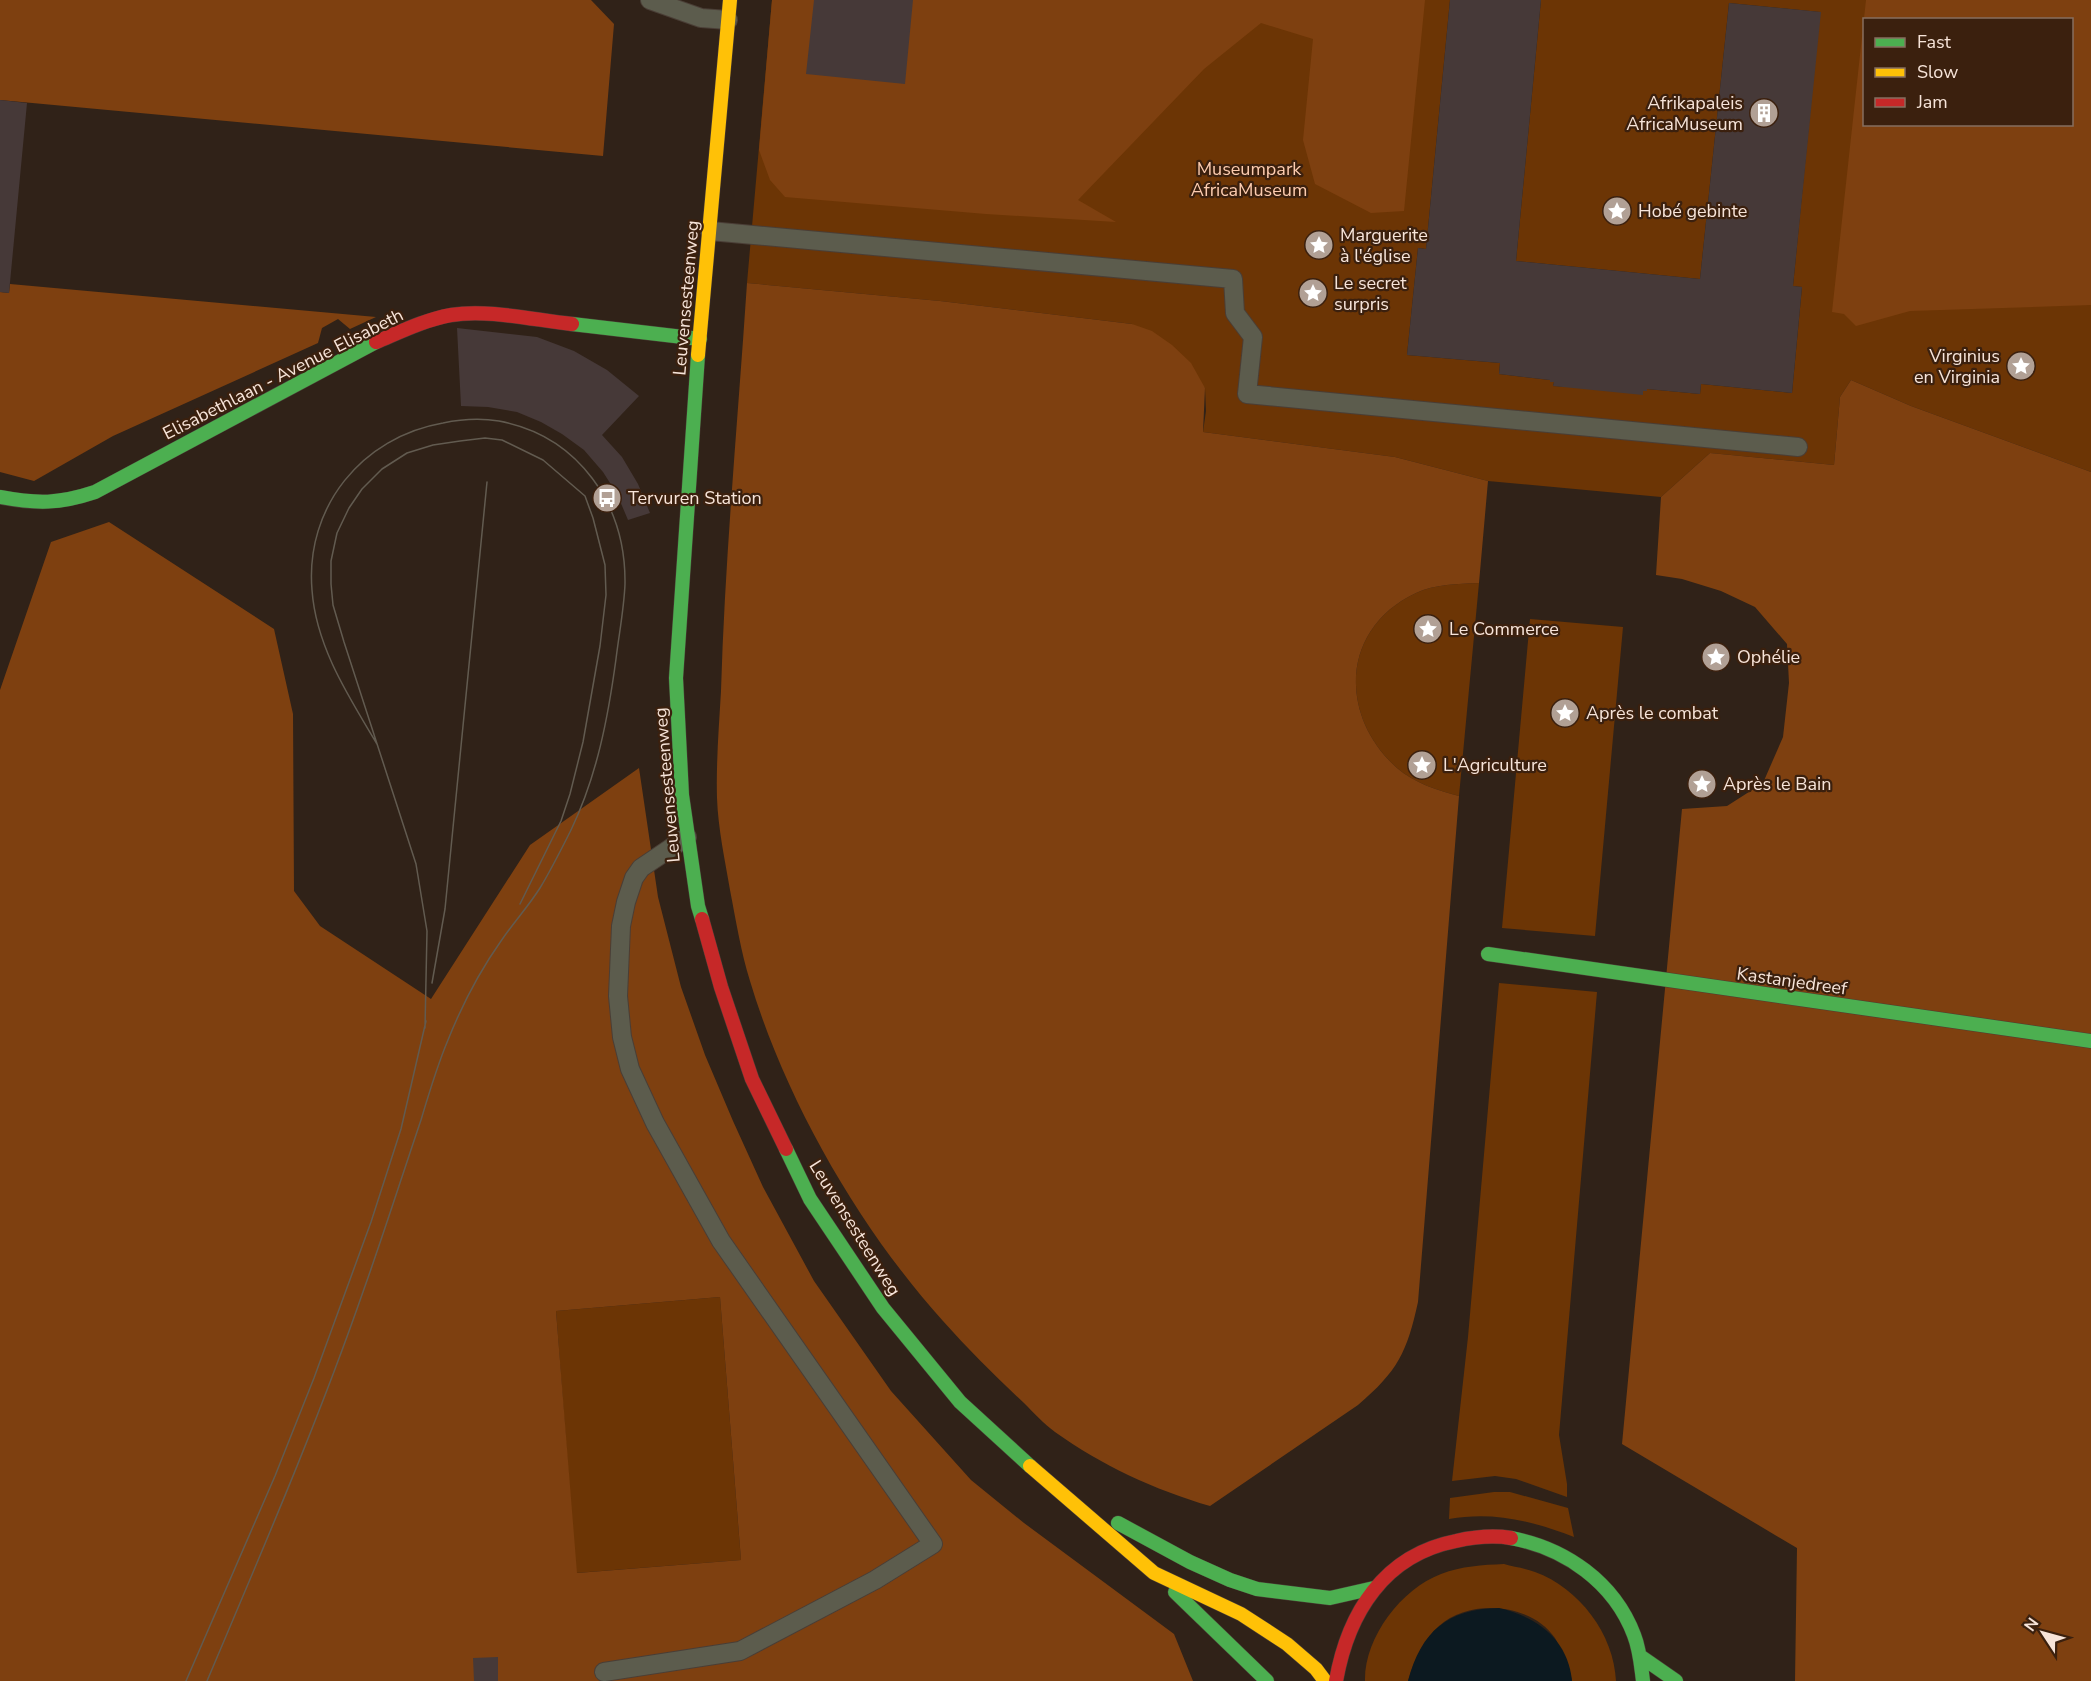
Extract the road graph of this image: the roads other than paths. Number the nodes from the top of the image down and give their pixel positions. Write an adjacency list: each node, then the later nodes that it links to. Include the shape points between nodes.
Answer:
1 (650, 0): 3 (lane, via 702,18)
2 (730, 0): 3 (main road, Leuvensesteenweg)
3 (728, 20): 4 (main road, Leuvensesteenweg)
4 (710, 231): 5 (main road, Leuvensesteenweg); 6 (lane, via 1233,279 1235,313 1253,337 1247,394)
5 (700, 339): 7 (main road, Elisabethlaan - Avenue Elisabeth, via 482,314 452,315 426,321 374,343 95,492 37,505); 8 (main road, Leuvensesteenweg, via 676,678)
6 (1798, 447)
7 (0, 497)
8 (687, 837): 11 (main road, Leuvensesteenweg, via 698,906 752,1079 810,1198 883,1308 960,1402); 15 (lane, via 641,868 626,902 618,996 630,1069 655,1123 721,1241 933,1544 875,1580 740,1651)
9 (1488, 954): 10 (main road, Kastanjedreef)
10 (2091, 1041)
11 (1058, 1490): 12 (main road, Leuvensesteenweg); 13 (main road, Leuvensesteenweg, via 1190,1562 1257,1589 1330,1598)
12 (1154, 1572): 16 (main road); 17 (main road, Leuvensesteenweg, via 1241,1614 1287,1644)
13 (1374, 1588): 14 (main road, via 1399,1565 1429,1548 1465,1538 1502,1536 1539,1544 1573,1560 1602,1583 1619,1605); 18 (main road, via 1345,1638)
14 (1640, 1656): 19 (main road); 20 (main road)
15 (604, 1672)
16 (1267, 1681)
17 (1325, 1681)
18 (1336, 1681)
19 (1643, 1681)
20 (1676, 1681)

